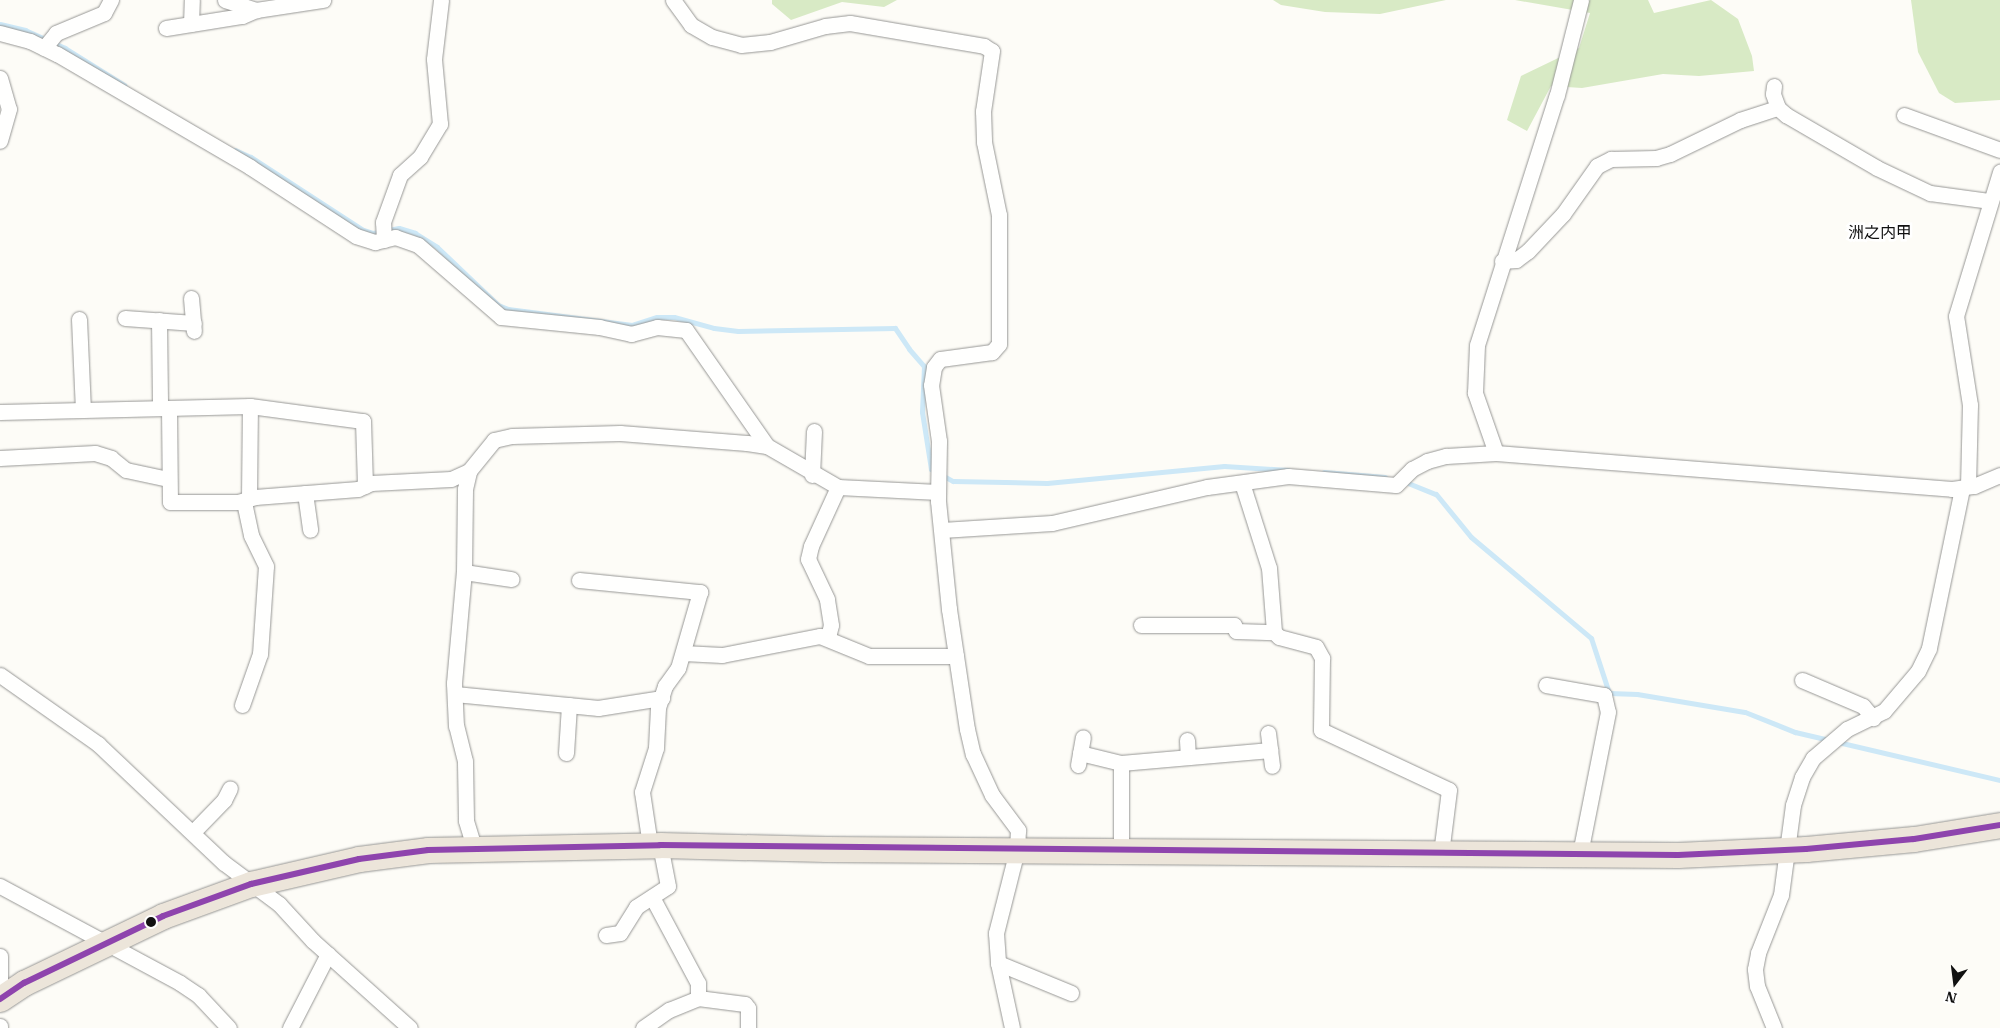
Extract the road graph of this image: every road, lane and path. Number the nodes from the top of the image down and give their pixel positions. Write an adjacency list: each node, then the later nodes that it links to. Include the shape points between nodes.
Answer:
1 (111, 0): 12 (street, via 104,13 56,33)
2 (192, 0): 9 (street)
3 (225, 0): 8 (street)
4 (323, 0): 8 (street)
5 (441, 0): 21 (street, via 434,59 440,124 420,156 400,176 383,222)
6 (673, 0): 43 (street, via 691,25 712,37 740,45 770,42 825,26 850,23 984,46 992,52 983,111 984,142 999,215 999,344 992,352 940,359 934,367 931,385 939,441)
7 (1581, 0): 22 (street, via 1557,96)
8 (256, 10): 9 (street, via 242,16)
9 (191, 24): 10 (street)
10 (166, 28)
11 (0, 32): 12 (street)
12 (44, 48): 21 (street, via 250,167 356,236 374,242)
13 (0, 78): 17 (street, via 9,109)
14 (1774, 86): 15 (street)
15 (1778, 108): 20 (street, via 1834,145 1917,188 1930,193); 22 (street, via 1740,120 1670,154 1656,158 1611,159 1596,166 1562,214 1528,251 1516,260)
16 (1904, 115): 18 (street)
17 (0, 141)
18 (2000, 150)
19 (2000, 172): 20 (street)
20 (1995, 193): 42 (street, via 1956,316 1970,404)
21 (384, 240): 32 (street, via 395,237 418,245 501,317 599,327 631,334 657,327 686,330)
22 (1502, 261): 33 (street, via 1485,311 1474,369 1475,393)
23 (191, 298): 26 (street, via 194,327)
24 (125, 318): 26 (street)
25 (79, 319): 29 (street)
26 (159, 320): 28 (street)
27 (250, 406): 28 (street); 40 (street, via 363,421); 45 (street)
28 (165, 408): 29 (street); 38 (street)
29 (84, 410): 30 (street)
30 (0, 412)
31 (814, 431): 36 (street)
32 (767, 446): 35 (street, via 620,433 512,436 494,440); 36 (street)
33 (1496, 453): 39 (street, via 1446,456 1427,461 1412,469 1396,485 1288,476); 42 (street, via 1644,467 1674,465 1849,482)
34 (0, 458): 38 (street, via 95,452 111,458 126,470)
35 (469, 471): 40 (street, via 450,479); 48 (street, via 465,489)
36 (812, 475): 41 (street)
37 (2000, 475): 42 (street)
38 (168, 479): 45 (street, via 170,502)
39 (1242, 483): 47 (street, via 1206,487 1052,523); 52 (street, via 1269,568)
40 (365, 486): 44 (street)
41 (838, 487): 43 (street); 53 (street, via 808,559 827,599 832,625)
42 (1965, 487): 63 (street, via 1929,648 1905,690)
43 (938, 492): 47 (street)
44 (305, 493): 45 (street); 46 (street)
45 (247, 500): 61 (street, via 251,535 266,566 260,654)
46 (310, 530)
47 (942, 530): 55 (street)
48 (464, 572): 49 (street); 59 (street)
49 (511, 579)
50 (579, 580): 54 (street, via 700,592)
51 (1141, 625): 52 (street, via 1234,625 1236,631)
52 (1274, 632): 80 (street, via 1279,637 1316,647 1322,658 1320,730 1449,790)
53 (828, 637): 54 (street, via 722,654); 55 (street, via 868,656)
54 (683, 653): 60 (street)
55 (956, 656): 77 (street, via 973,754 992,795 1018,830)
56 (0, 676): 74 (street, via 98,744)
57 (1802, 680): 63 (street, via 1863,706)
58 (1546, 685): 81 (street, via 1604,695 1608,712)
59 (455, 694): 62 (street); 76 (street, via 456,726 464,761 466,820)
60 (662, 698): 62 (street, via 598,708); 75 (street, via 656,748 642,792)
61 (242, 705)
62 (569, 705): 68 (street)
63 (1873, 718): 78 (street, via 1847,729 1813,758 1802,777 1793,805)
64 (1268, 733): 67 (street)
65 (1083, 738): 70 (street, via 1079,759)
66 (1187, 740): 69 (street)
67 (1270, 750): 69 (street); 71 (street)
68 (566, 753)
69 (1188, 757): 70 (street)
70 (1121, 763): 79 (street)
71 (1272, 766)
72 (230, 788): 74 (street, via 224,800)
73 (2000, 825): 78 (highway, via 1914,839)
74 (193, 832): 82 (street)
75 (655, 845): 76 (highway); 77 (highway); 84 (street, via 668,886)
76 (474, 847): 82 (highway, via 360,859)
77 (1017, 850): 79 (highway); 89 (street, via 996,933)
78 (1786, 850): 81 (highway); 100 (street, via 1781,895 1758,954 1756,969 1757,986)
79 (1120, 851): 80 (highway)
80 (1441, 853): 81 (highway)
81 (1580, 854)
82 (251, 884): 86 (highway, via 164,916); 87 (street, via 279,904)
83 (0, 886): 86 (street)
84 (652, 897): 85 (street, via 631,912 620,933); 92 (street, via 698,983)
85 (606, 935)
86 (109, 942): 93 (highway); 94 (street, via 198,995)
87 (328, 954): 95 (street); 96 (street)
88 (0, 956): 91 (street)
89 (998, 963): 90 (street); 99 (street)
90 (1072, 993)
91 (0, 995)
92 (698, 998): 97 (street, via 669,1010); 98 (street, via 745,1004)
93 (0, 999)
94 (229, 1028)
95 (290, 1028)
96 (410, 1028)
97 (643, 1028)
98 (748, 1028)
99 (1012, 1028)
100 (1774, 1028)

